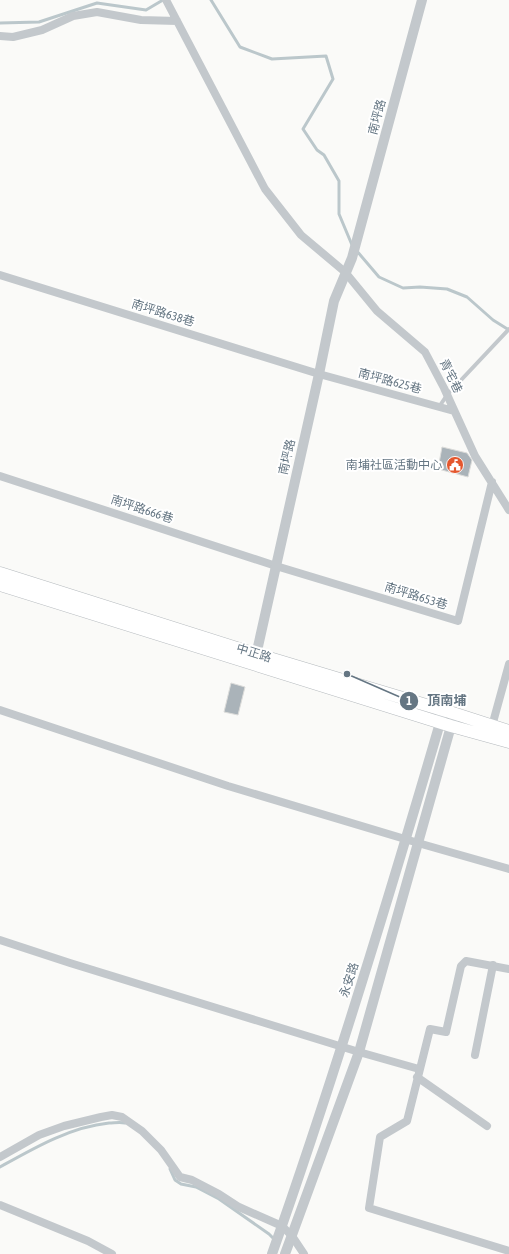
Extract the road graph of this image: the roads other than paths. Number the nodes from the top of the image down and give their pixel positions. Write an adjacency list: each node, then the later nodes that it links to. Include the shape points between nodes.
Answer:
1 (166, 0): 3 (street, 青宅巷)
2 (422, 0): 5 (street, 南坪路, via 352,258)
3 (177, 21): 4 (street, via 141,20 97,12 73,16 42,30 13,37); 5 (street, 青宅巷, via 265,189 301,235)
4 (0, 36)
5 (345, 272): 8 (street, 南坪路, via 334,301); 9 (street, 青宅巷, via 377,311 425,352)
6 (0, 275): 8 (street, 南坪路638巷)
7 (509, 329): 9 (lane)
8 (319, 374): 10 (street, 南坪路625巷); 15 (street, 南坪路)
9 (447, 395): 10 (lane); 11 (street, 青宅巷)
10 (439, 407): 11 (street, 南坪路625巷)
11 (454, 411): 13 (street, 青宅巷, via 475,456)
12 (0, 476): 15 (street, 南坪路666巷)
13 (492, 482): 14 (street, 青宅巷); 15 (street, 南坪路653巷, via 458,621)
14 (509, 510)
15 (276, 566): 18 (street, 南坪路)
16 (0, 573): 18 (main road, 中正路)
17 (0, 585): 18 (main road, 中正路)
18 (255, 659): 21 (main road, 中正路); 23 (main road, 中正路)
19 (509, 664): 25 (street)
20 (0, 710): 28 (street, via 228,786)
21 (442, 710): 22 (main road, 中正路); 23 (street, 永安路)
22 (456, 714): 24 (street); 25 (main road, 中正路)
23 (440, 722): 24 (main road, 中正路); 28 (street, 永安路)
24 (451, 726): 27 (main road, 中正路); 29 (street)
25 (492, 726): 26 (main road, 中正路)
26 (509, 731)
27 (509, 742)
28 (406, 839): 29 (street); 34 (street, 永安路)
29 (419, 844): 30 (street); 35 (street)
30 (509, 869)
31 (0, 940): 34 (street)
32 (493, 965): 33 (street); 36 (street); 37 (street, via 466,961 461,966 446,1032 430,1029)
33 (509, 969)
34 (342, 1046): 35 (street); 41 (street, 永安路)
35 (359, 1052): 37 (street); 42 (street)
36 (475, 1055)
37 (418, 1073): 38 (street); 43 (street, via 407,1121 380,1137 369,1208)
38 (487, 1126)
39 (0, 1157): 41 (street, via 64,1126 101,1116 122,1117 142,1131 161,1150 180,1177 192,1180 239,1207)
40 (0, 1205): 44 (street, via 88,1241)
41 (282, 1226): 42 (street); 45 (street, 永安路)
42 (292, 1236): 46 (street); 47 (street)
43 (509, 1251)
44 (112, 1254)
45 (272, 1254)
46 (286, 1254)
47 (304, 1254)

